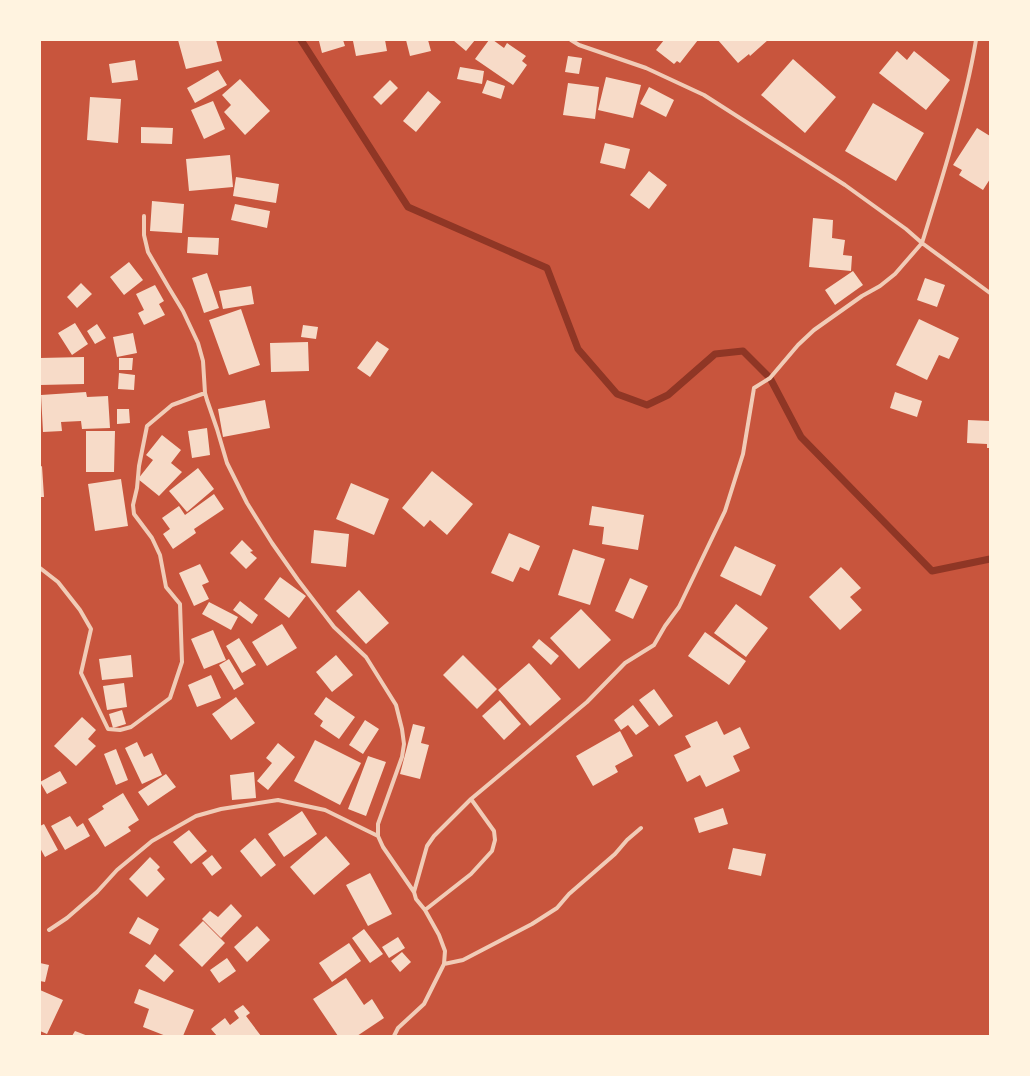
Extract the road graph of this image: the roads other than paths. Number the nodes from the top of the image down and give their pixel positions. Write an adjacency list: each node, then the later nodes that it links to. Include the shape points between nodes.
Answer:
1 (571, 40): 4 (street, via 646,68 704,95 844,185)
2 (976, 40): 4 (street, via 963,103)
3 (144, 216): 6 (street, via 144,235 148,252 183,311 198,343 203,361)
4 (922, 243): 5 (street); 8 (street, via 895,274 814,330 770,378 754,388 744,454 725,511 679,607 654,645 625,664 587,702)
5 (990, 293)
6 (205, 393): 7 (street, via 172,405 147,426 133,505 134,514 152,538 160,555 166,587 180,604 182,662 170,698 131,727 120,730 108,729 81,673 91,629 58,582); 10 (street, via 227,463 247,503 298,580 334,627 366,657 396,705 404,744 378,824)
7 (40, 568)
8 (471, 799): 11 (street, via 427,846); 12 (street, via 494,831 492,852 471,874)
9 (641, 828): 14 (street, via 557,908 463,960)
10 (378, 836): 11 (street, via 391,860); 13 (street, via 325,810 278,800 221,809 196,816 152,841 117,870 97,892 67,918)
11 (414, 892): 12 (street)
12 (425, 910): 14 (street, via 445,951)
13 (49, 930)
14 (444, 964): 15 (street, via 424,1004 398,1028)
15 (394, 1036)

